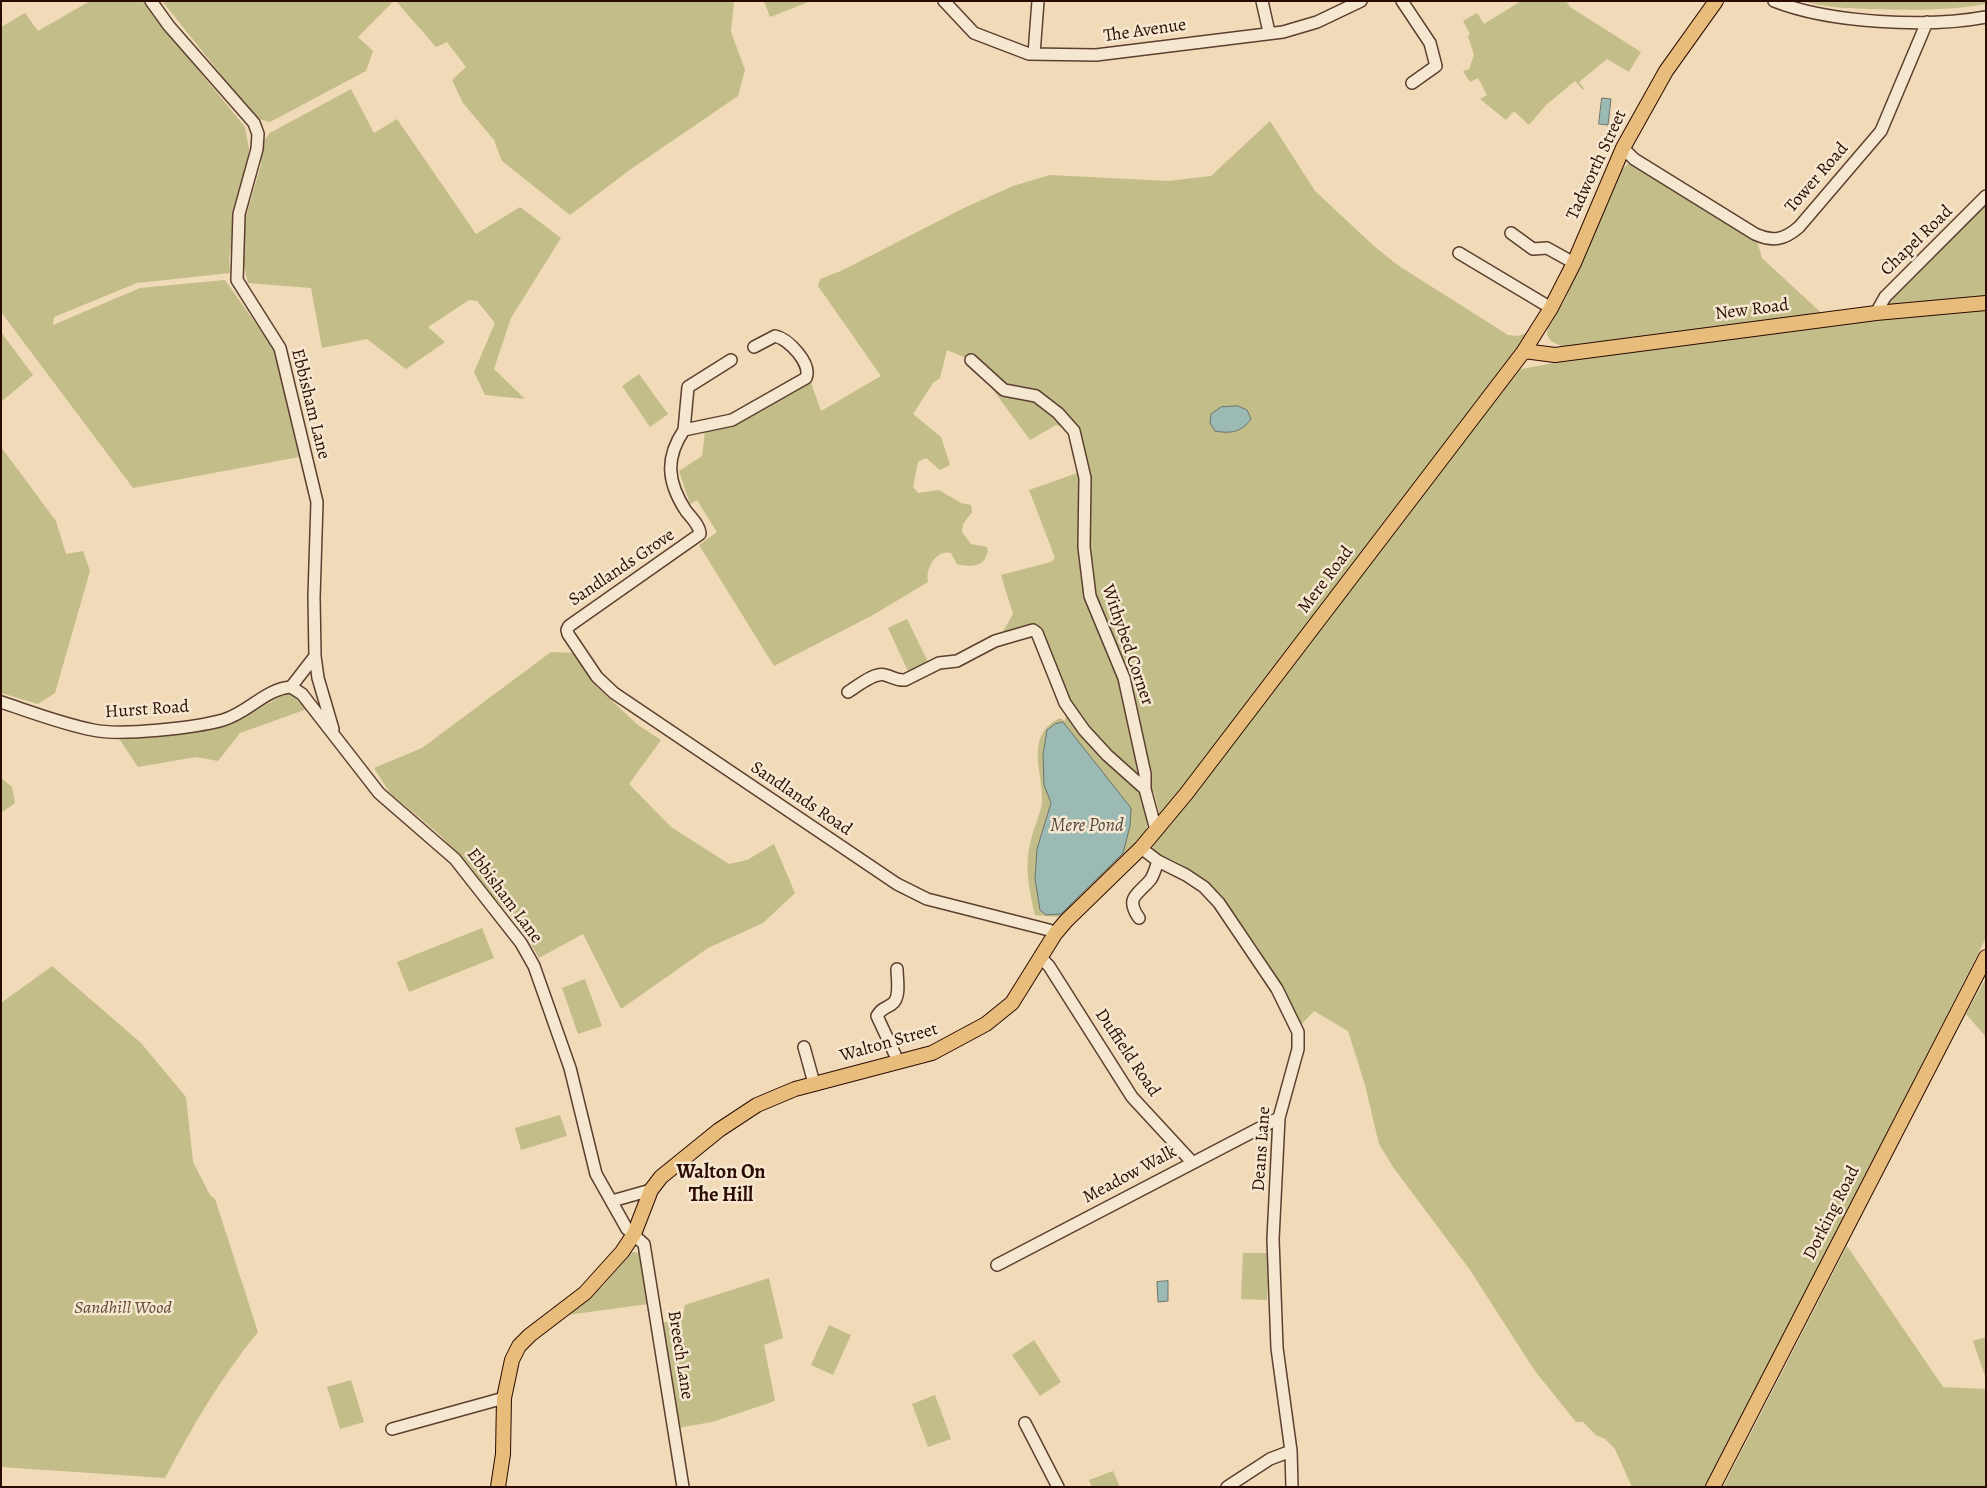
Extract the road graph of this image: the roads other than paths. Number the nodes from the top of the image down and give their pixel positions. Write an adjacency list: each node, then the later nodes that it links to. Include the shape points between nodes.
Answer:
1 (151, 1): 28 (street, Ebbisham Lane, via 254,124 258,134 239,214 238,280 280,348 317,502)
2 (944, 1): 12 (street, The Avenue, via 974,33)
3 (1038, 1): 12 (street)
4 (1262, 1): 11 (street)
5 (1361, 1): 11 (street, The Avenue, via 1318,22 1283,32)
6 (1402, 1): 13 (street, via 1430,43 1436,66)
7 (1716, 1): 14 (main road, Tadworth Street, via 1666,70)
8 (1774, 1): 10 (street, via 1795,10 1852,19)
9 (1986, 17): 10 (street, via 1948,23)
10 (1927, 22): 14 (street, Tower Road, via 1881,131 1789,236 1777,240 1755,234 1634,159)
11 (1269, 32): 12 (street, The Avenue, via 1096,55)
12 (1034, 54)
13 (1412, 83)
14 (1623, 148): 18 (main road, Tadworth Street)
15 (1986, 196): 21 (street, Chapel Road, via 1885,297)
16 (1511, 233): 18 (street, via 1533,249 1547,248)
17 (1459, 253): 20 (street)
18 (1574, 263): 20 (main road, Tadworth Street)
19 (1986, 303): 21 (main road, New Road)
20 (1552, 308): 23 (main road, Tadworth Street)
21 (1876, 313): 23 (main road, New Road, via 1556,355)
22 (754, 347): 26 (street, via 776,336 781,337 795,347 808,370 806,378 732,420)
23 (1524, 351): 36 (main road, Mere Road)
24 (731, 360): 26 (street, via 688,387)
25 (971, 360): 35 (street, Withybed Corner, via 1004,390 1036,396 1074,431 1085,478 1084,547 1090,596 1124,678)
26 (684, 430): 27 (street, Sandlands Grove, via 674,444 671,480 684,508 700,531 699,537)
27 (567, 630): 40 (street, Sandlands Road, via 597,677 614,693 897,884 927,899)
28 (315, 656): 29 (street, Ebbisham Lane); 30 (street)
29 (318, 678): 32 (street); 34 (street, Ebbisham Lane)
30 (291, 687): 32 (street, Ebbisham Lane); 33 (street, Hurst Road, via 278,688 246,710 224,720 180,728 135,731 94,731)
31 (848, 692): 35 (street, via 878,675 905,680 939,662 957,661 995,641 1033,630 1065,703 1084,730)
32 (302, 694): 34 (street, Ebbisham Lane)
33 (1, 702)
34 (335, 736): 50 (street, Ebbisham Lane, via 379,794 455,859 522,943 534,966 570,1068 596,1174)
35 (1145, 789): 36 (street, Withybed Corner)
36 (1156, 830): 37 (main road, Walton Street)
37 (1141, 848): 38 (street, Deans Lane); 40 (main road, Walton Street, via 1089,896)
38 (1158, 861): 39 (street, via 1153,877 1132,901); 47 (street, Deans Lane, via 1204,887 1219,903 1268,975 1295,1024 1299,1036 1298,1049)
39 (1139, 918)
40 (1055, 934): 42 (main road, Walton Street)
41 (1986, 957): 62 (main road, Dorking Road)
42 (1040, 958): 45 (main road, Walton Street, via 1012,1003 986,1024 932,1053); 48 (street, Duffield Road, via 1049,966 1132,1097)
43 (897, 969): 45 (street, via 897,996 894,1003 880,1010 877,1016)
44 (804, 1047): 46 (street)
45 (898, 1061): 46 (main road, Walton Street)
46 (814, 1084): 49 (main road, Walton Street, via 757,1105 719,1130 661,1177)
47 (1279, 1118): 48 (street, Meadow Walk); 56 (street, Deans Lane, via 1273,1259 1277,1348)
48 (1192, 1162): 52 (street, Meadow Walk)
49 (651, 1190): 50 (street); 51 (main road, Walton Street)
50 (612, 1201): 51 (street, Ebbisham Lane, via 627,1229)
51 (634, 1234): 53 (main road, Walton Street, via 585,1293 519,1346 510,1368); 58 (street, Breech Lane, via 644,1244)
52 (997, 1265)
53 (504, 1398): 55 (street); 57 (main road, Walton Street, via 503,1454)
54 (1025, 1423): 59 (street)
55 (392, 1429)
56 (1290, 1451): 60 (street); 61 (street, Deans Lane)
57 (498, 1487)
58 (683, 1487)
59 (1058, 1487)
60 (1227, 1487)
61 (1292, 1487)
62 (1713, 1487)

